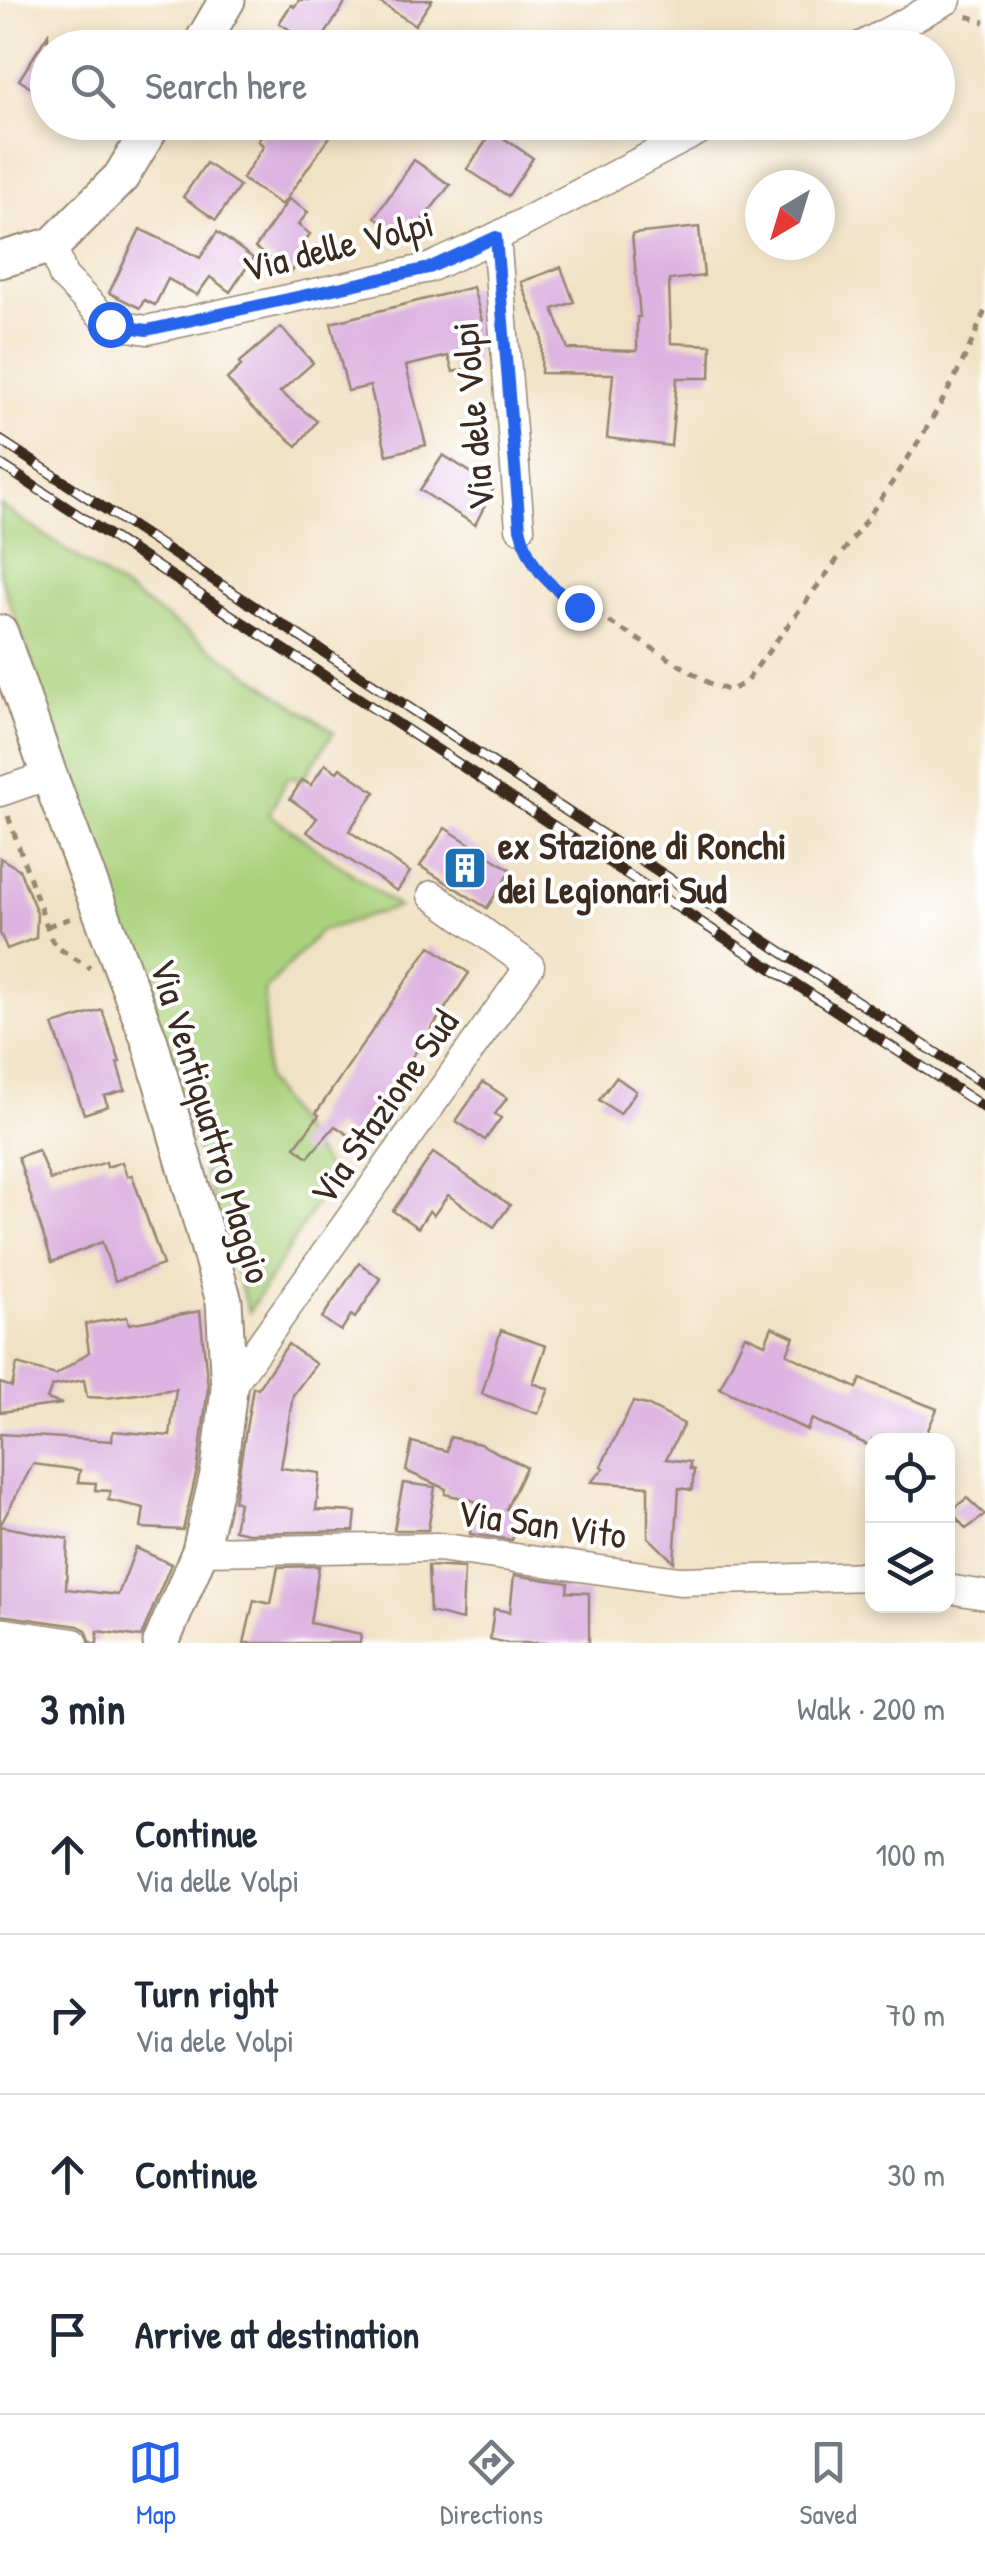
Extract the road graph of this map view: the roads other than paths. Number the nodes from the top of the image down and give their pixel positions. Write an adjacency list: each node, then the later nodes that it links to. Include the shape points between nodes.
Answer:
1 (228, 0): 3 (street)
2 (947, 0): 4 (street)
3 (210, 30)
4 (891, 30)
5 (143, 140): 8 (street, via 121,177)
6 (680, 140): 7 (street, Via delle Volpi)
7 (496, 237): 8 (street, Via delle Volpi, via 429,268 147,330 110,324 63,276); 10 (street, Via dele Volpi)
8 (53, 245): 9 (street)
9 (0, 260)
10 (520, 528)
11 (0, 633): 12 (street, Via Ventiquattro Maggio)
12 (49, 776): 13 (street); 15 (street, Via Ventiquattro Maggio, via 150,1042 224,1301)
13 (3, 803)
14 (432, 895): 15 (street, Via Stazione Sud, via 530,966)
15 (228, 1389): 16 (street, Via Ventiquattro Maggio)
16 (200, 1551): 17 (street, Via San Vito, via 438,1547 679,1581); 22 (street, Via Ventiquattro Maggio)
17 (865, 1576)
18 (955, 1590): 19 (street)
19 (985, 1596)
20 (0, 1632): 21 (street)
21 (74, 1643)
22 (161, 1643)

